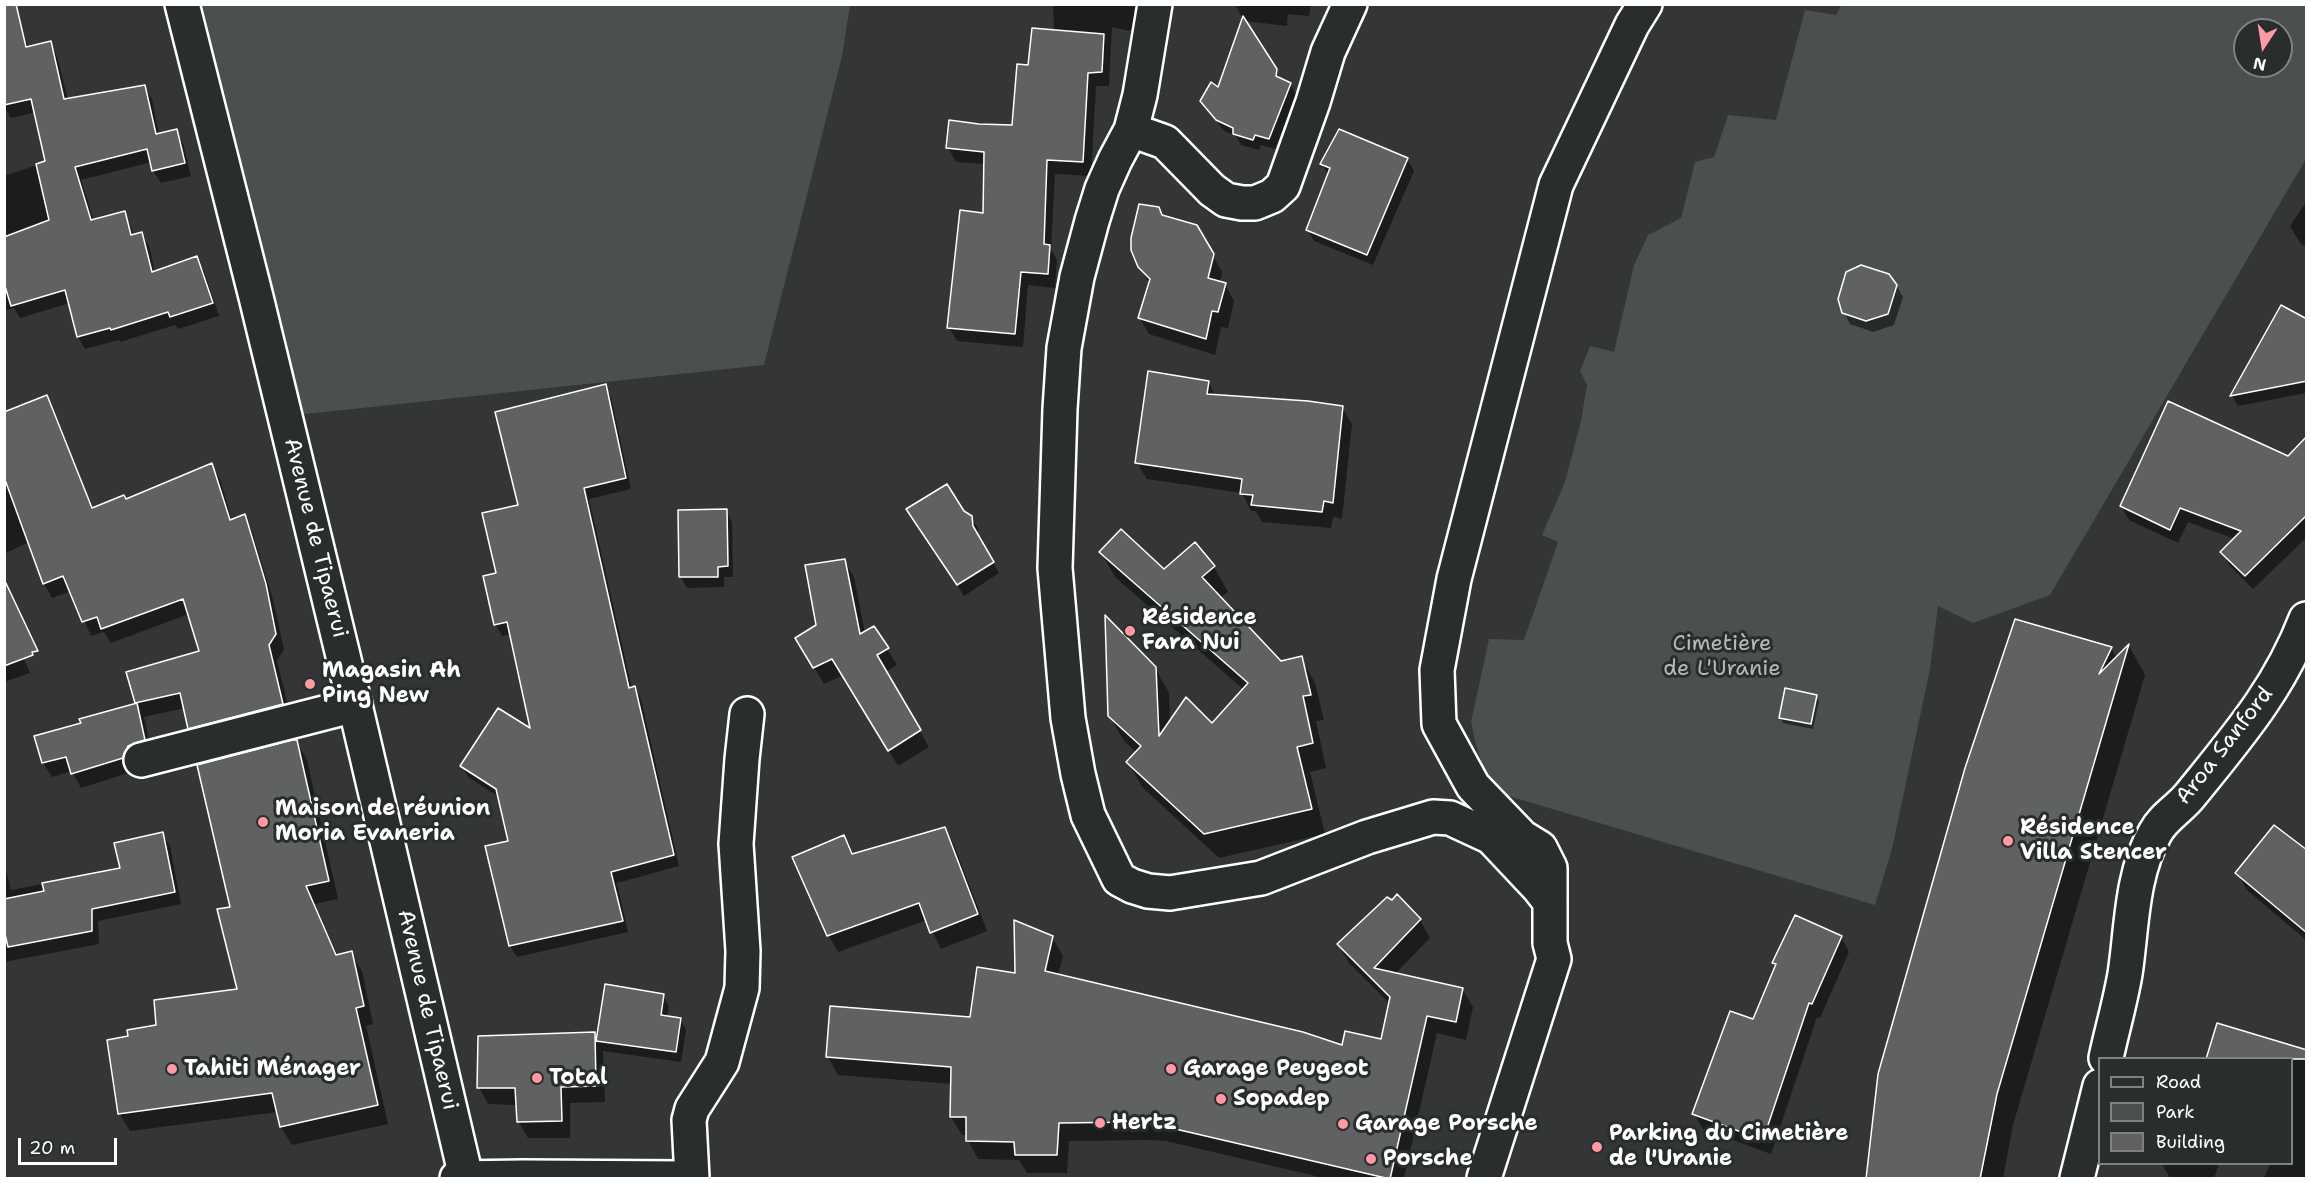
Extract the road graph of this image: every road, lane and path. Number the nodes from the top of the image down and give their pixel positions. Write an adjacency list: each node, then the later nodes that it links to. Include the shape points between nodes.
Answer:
1 (182, 4): 7 (street, Avenue de Tipaerui)
2 (1155, 4): 5 (street)
3 (1350, 4): 5 (street, via 1328,52 1283,186 1272,196 1256,203 1226,200 1165,142)
4 (1645, 4): 10 (street, via 1556,185 1454,579 1437,670 1439,724 1473,786 1522,837 1540,848 1550,868)
5 (1131, 130): 10 (street, via 1102,189 1092,221 1064,348 1055,568 1068,718 1078,774 1088,815 1119,879 1148,891 1170,893 1261,878 1367,837 1433,817 1450,818 1491,837)
6 (2302, 630): 11 (street, Aroa Sanford, via 2258,712 2189,797 2169,814 2147,850)
7 (355, 705): 9 (street); 13 (street, Avenue de Tipaerui)
8 (747, 714): 15 (street, via 736,844 742,988 722,1062 689,1120)
9 (141, 760)
10 (1550, 902): 16 (street, via 1554,959)
11 (2106, 1057)
12 (2098, 1094): 17 (street)
13 (462, 1178): 14 (street)
14 (687, 1179)
15 (692, 1179)
16 (1484, 1179)
17 (2077, 1179)

